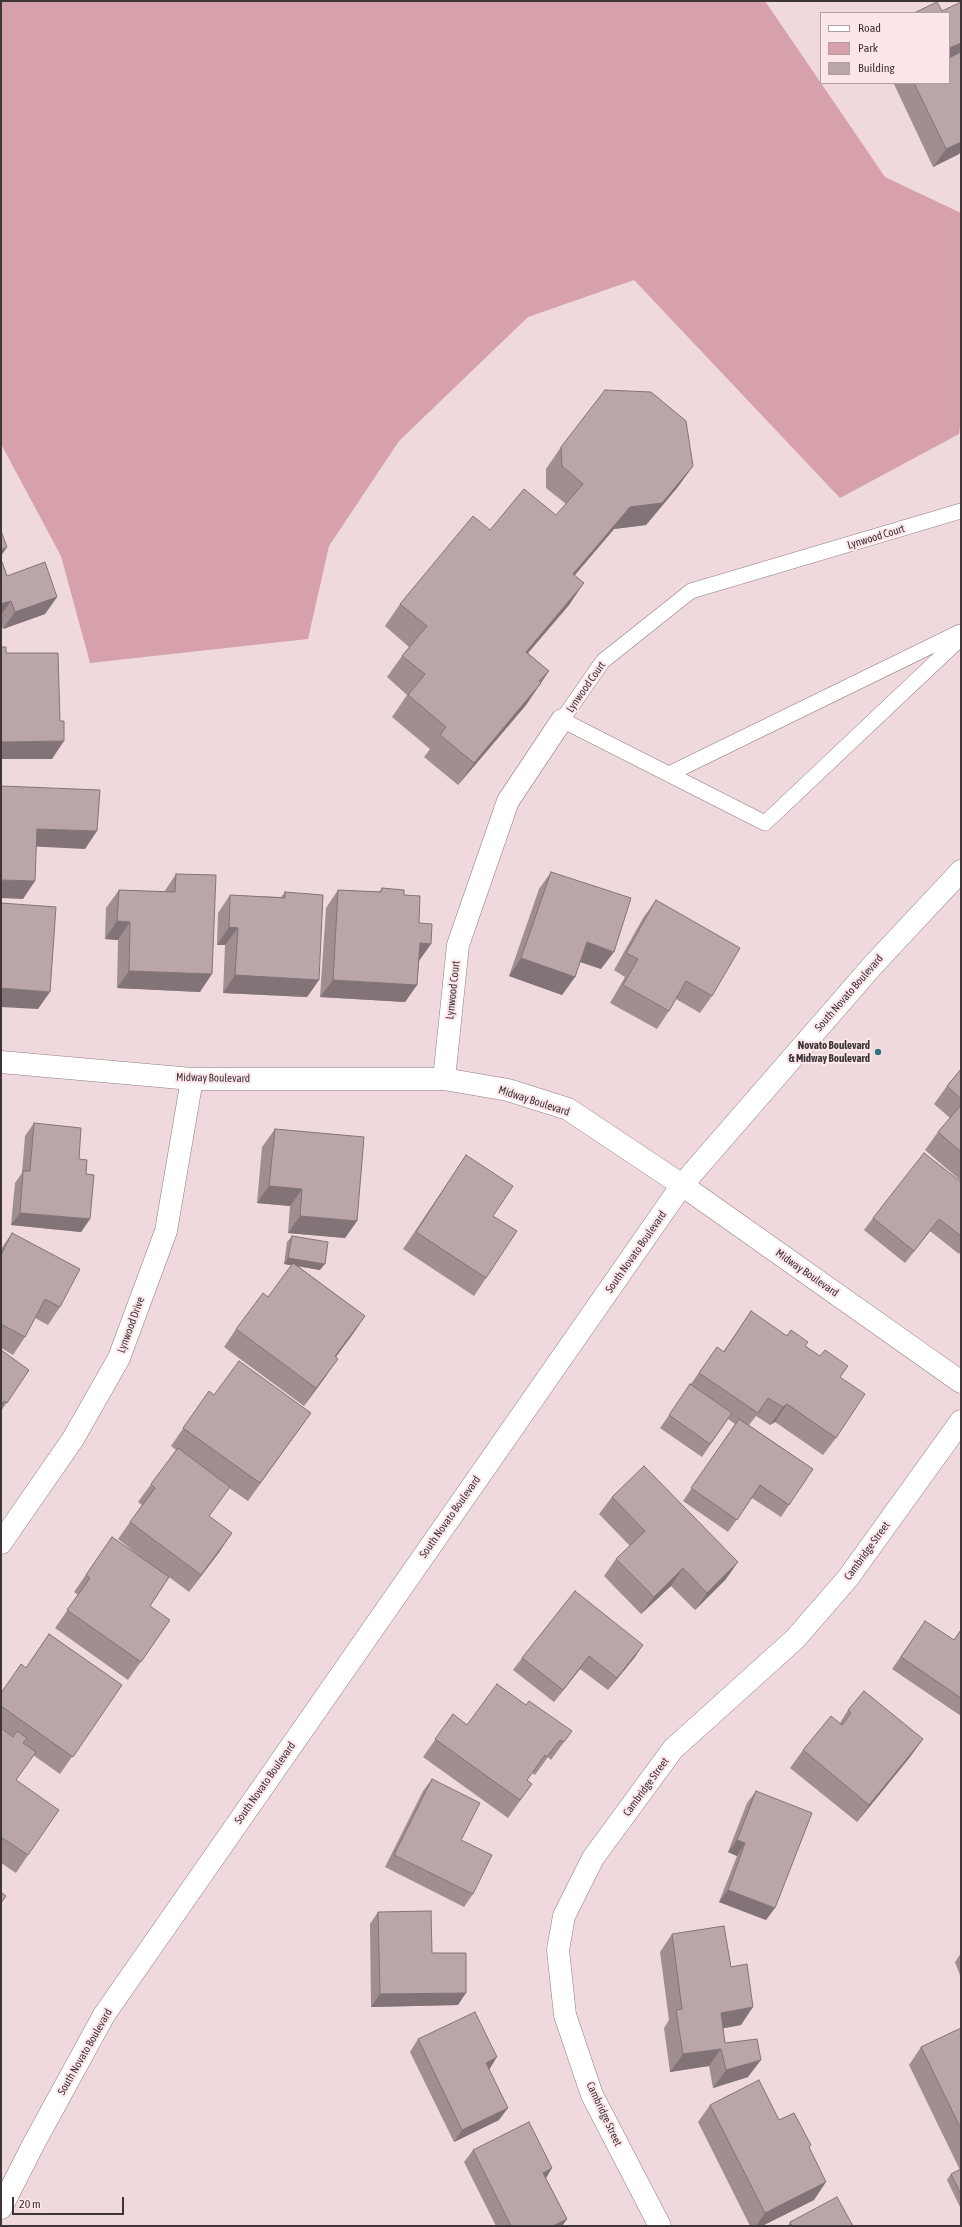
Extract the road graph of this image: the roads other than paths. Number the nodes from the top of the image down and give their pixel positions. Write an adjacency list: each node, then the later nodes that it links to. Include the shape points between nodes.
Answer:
1 (961, 511): 4 (lane, Lynwood Court, via 691,591 603,661)
2 (961, 632): 5 (lane)
3 (961, 638): 5 (lane, via 765,823)
4 (562, 720): 5 (lane); 9 (street, Lynwood Court, via 508,801 458,945)
5 (669, 774)
6 (961, 871): 10 (street, South Novato Boulevard, via 874,964)
7 (1, 1062): 8 (street, Midway Boulevard)
8 (192, 1079): 9 (street, Midway Boulevard); 13 (street, Lynwood Drive, via 166,1231 119,1358 73,1439)
9 (444, 1079): 10 (street, Midway Boulevard, via 508,1090 568,1109)
10 (682, 1185): 11 (street, Midway Boulevard); 14 (street, South Novato Boulevard, via 104,2015)
11 (961, 1382)
12 (961, 1421): 15 (street, Cambridge Street, via 848,1578 795,1639 673,1749 594,1858 564,1916 558,1950 565,2015 592,2095)
13 (1, 1543)
14 (1, 2208)
15 (660, 2226)

